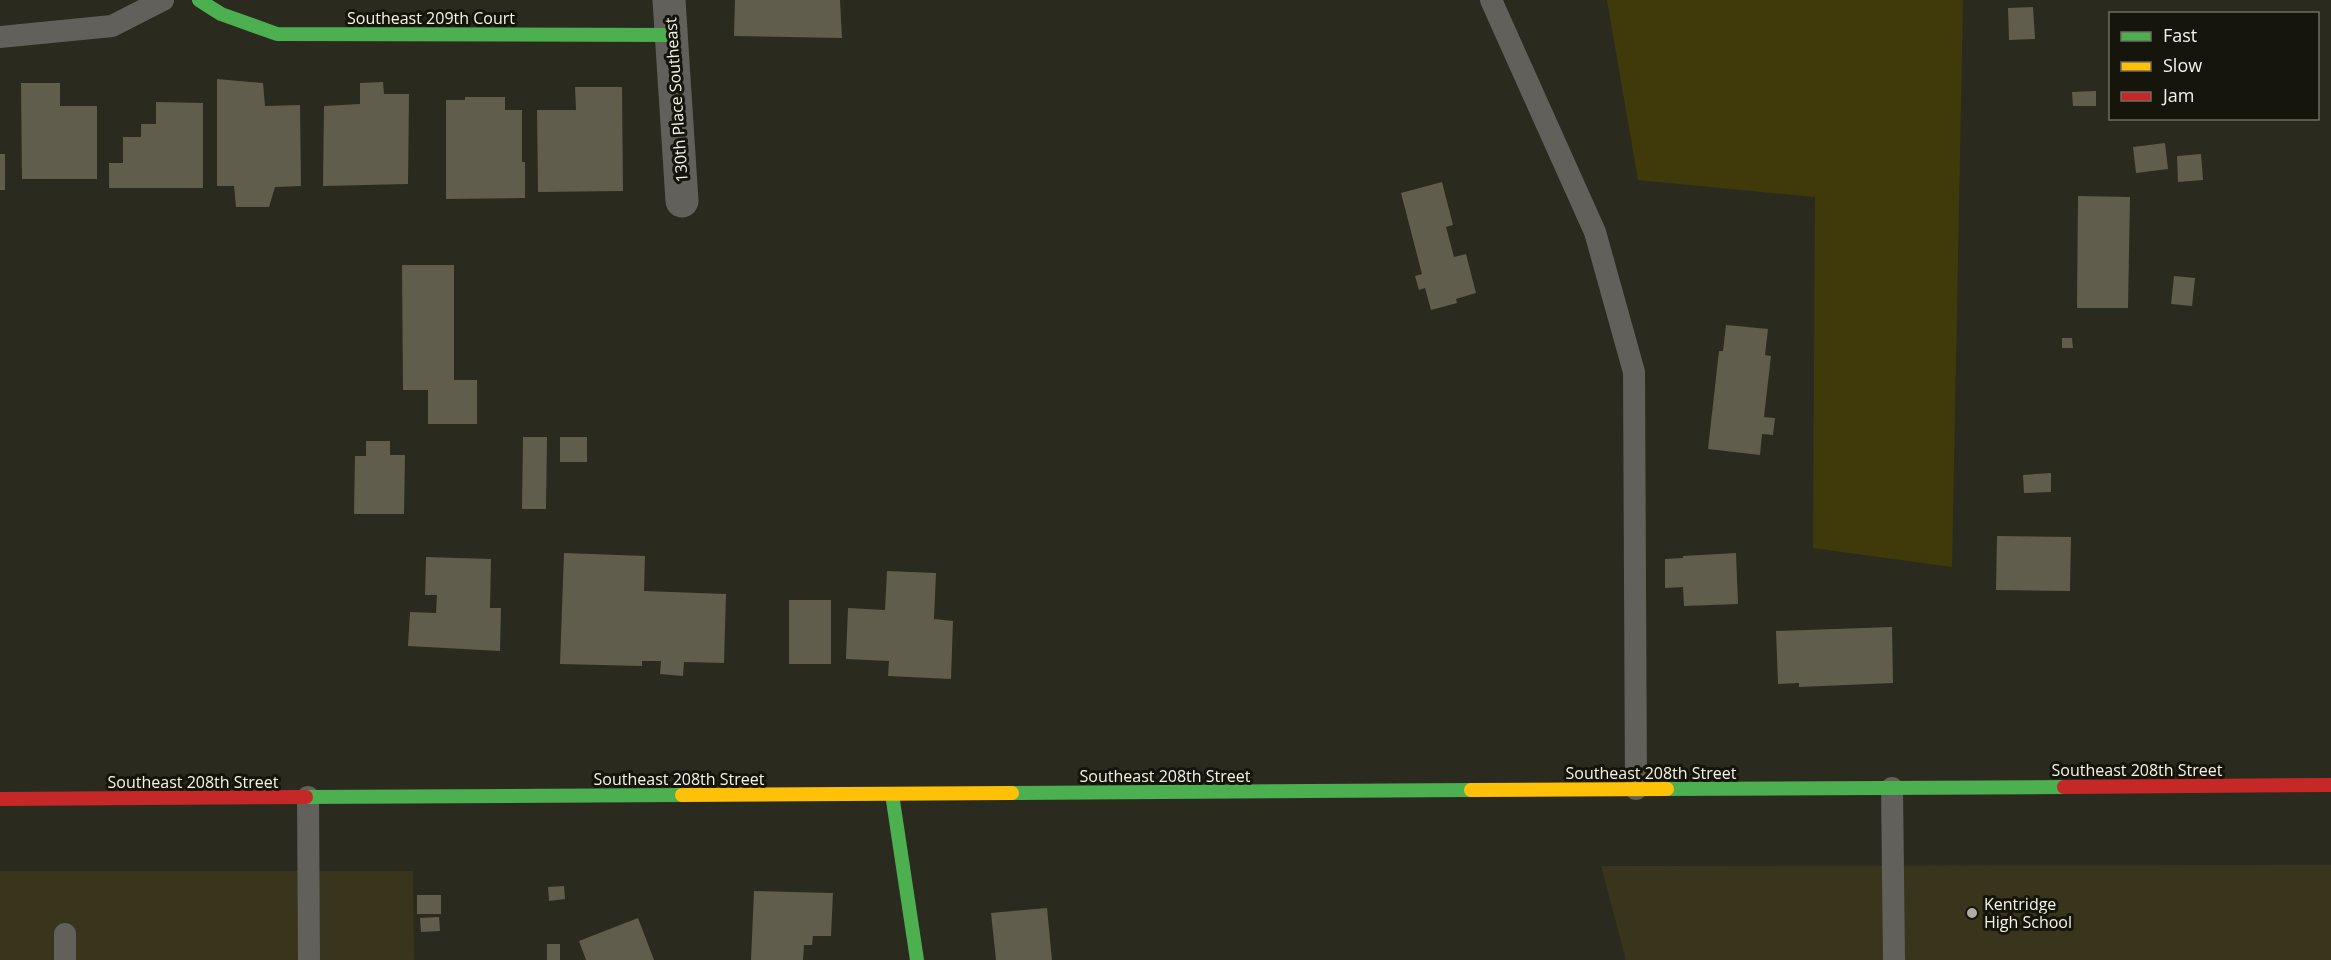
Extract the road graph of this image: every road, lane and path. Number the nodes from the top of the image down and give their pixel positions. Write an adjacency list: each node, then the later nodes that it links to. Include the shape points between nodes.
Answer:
1 (163, 0): 6 (lane, via 112,26)
2 (198, 0): 5 (main road, Southeast 209th Court, via 220,14 277,34)
3 (669, 0): 5 (street, 130th Place Southeast)
4 (1491, 0): 10 (lane, via 1595,232 1634,372)
5 (672, 35): 7 (street, 130th Place Southeast)
6 (0, 37)
7 (682, 201)
8 (2331, 785): 9 (main road, Southeast 208th Street)
9 (1892, 788): 10 (main road, Southeast 208th Street); 18 (lane)
10 (1636, 789): 11 (main road, Southeast 208th Street)
11 (892, 794): 12 (main road, Southeast 208th Street); 17 (main road)
12 (308, 798): 13 (main road, Southeast 208th Street); 16 (lane)
13 (0, 799)
14 (65, 934): 15 (lane)
15 (65, 960)
16 (309, 960)
17 (917, 960)
18 (1894, 960)

